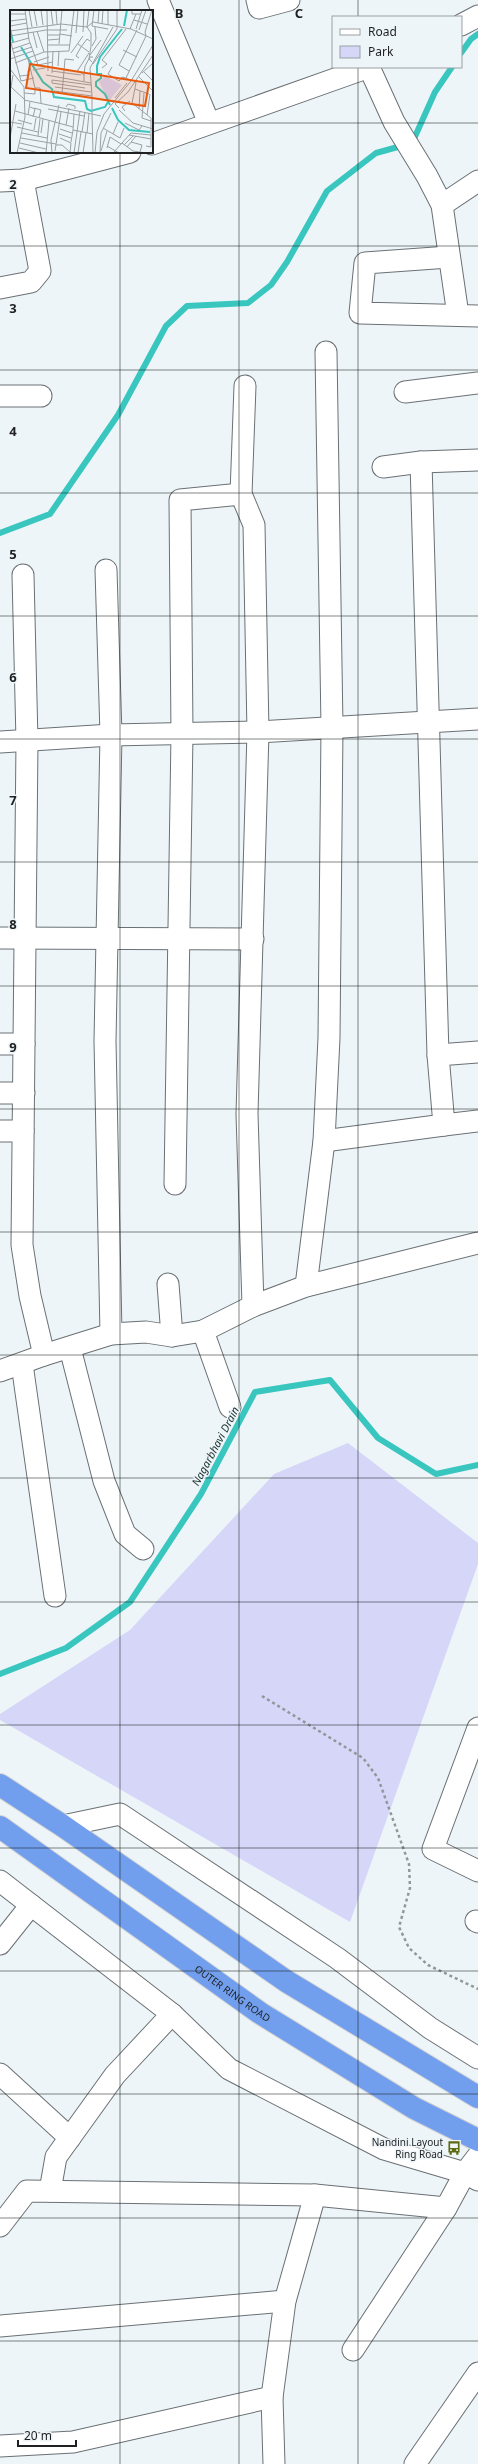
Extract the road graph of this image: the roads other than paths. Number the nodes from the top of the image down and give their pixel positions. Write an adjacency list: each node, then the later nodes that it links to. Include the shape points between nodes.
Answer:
1 (158, 0): 8 (street)
2 (257, 0): 3 (street, via 259,8)
3 (289, 0)
4 (478, 16): 5 (street)
5 (462, 24)
6 (366, 68): 8 (street)
7 (369, 68): 14 (street, via 394,122)
8 (209, 123): 9 (street)
9 (153, 144)
10 (126, 153): 11 (street)
11 (23, 180): 12 (street); 16 (street, via 40,271 31,282)
12 (0, 181)
13 (478, 181): 14 (street)
14 (442, 205): 15 (street)
15 (448, 257): 17 (street); 17 (street, via 365,263 360,313)
16 (0, 288)
17 (468, 316)
18 (326, 352): 32 (street)
19 (478, 383): 21 (street)
20 (245, 386): 27 (street)
21 (405, 392)
22 (0, 396): 23 (street)
23 (41, 396)
24 (478, 460): 25 (street)
25 (421, 462): 26 (street); 31 (street)
26 (383, 467)
27 (241, 494): 33 (street, via 254,525); 34 (street, via 180,500)
28 (106, 570): 35 (street)
29 (23, 575): 37 (street)
30 (478, 719): 31 (street)
31 (428, 722): 32 (street); 46 (street)
32 (332, 727): 33 (street); 53 (street, via 330,1038)
33 (258, 732): 34 (street); 42 (street)
34 (182, 734): 35 (street); 41 (street)
35 (110, 735): 37 (street); 38 (street)
36 (0, 742): 37 (street)
37 (27, 742): 40 (street)
38 (105, 936): 40 (street); 41 (street); 60 (street)
39 (0, 938): 40 (street)
40 (24, 938): 44 (street)
41 (180, 938): 42 (street); 54 (street, via 174,1112)
42 (253, 938): 58 (street, via 248,1114)
43 (0, 1044): 44 (street)
44 (24, 1044): 48 (street)
45 (478, 1052): 46 (street)
46 (438, 1055): 50 (street)
47 (0, 1093): 48 (street)
48 (24, 1093): 52 (street)
49 (478, 1121): 50 (street)
50 (444, 1125): 53 (street)
51 (0, 1131): 52 (street)
52 (23, 1131): 63 (street, via 22,1245 30,1296)
53 (324, 1141): 57 (street)
54 (175, 1184)
55 (478, 1243): 57 (street)
56 (168, 1284): 61 (street)
57 (306, 1286): 58 (street)
58 (253, 1306): 59 (street)
59 (203, 1331): 61 (street); 66 (street)
60 (111, 1334): 61 (street, via 146,1332); 62 (street)
61 (172, 1336)
62 (70, 1348): 63 (street); 67 (street, via 104,1480 125,1534)
63 (44, 1355): 64 (street)
64 (22, 1364): 65 (street); 68 (street)
65 (0, 1371)
66 (230, 1407)
67 (142, 1549)
68 (55, 1596)
69 (478, 1728): 73 (street, via 433,1849)
70 (0, 1785): 71 (highway)
71 (63, 1826): 78 (street, via 120,1814 337,1958 430,2028); 80 (highway, via 286,1981)
72 (9, 1833): 82 (highway, OUTER RING ROAD, via 260,2013 414,2108)
73 (478, 1871)
74 (0, 1881): 75 (street)
75 (31, 1905): 76 (street); 77 (street)
76 (0, 1944)
77 (172, 2014): 81 (street, via 115,2075); 84 (street, via 229,2069 384,2149)
78 (478, 2058)
79 (0, 2074): 81 (street)
80 (478, 2097)
81 (70, 2138): 85 (street, via 56,2157)
82 (478, 2140)
83 (478, 2156): 84 (street)
84 (472, 2176): 87 (street)
85 (50, 2192): 86 (street); 88 (street, via 27,2191)
86 (315, 2195): 87 (street); 89 (street)
87 (446, 2208): 91 (street)
88 (0, 2226)
89 (285, 2301): 90 (street); 93 (street)
90 (0, 2326)
91 (353, 2350)
92 (478, 2373): 96 (street)
93 (272, 2397): 94 (street, via 72,2442); 95 (street)
94 (0, 2446)
95 (274, 2464)
96 (415, 2464)

